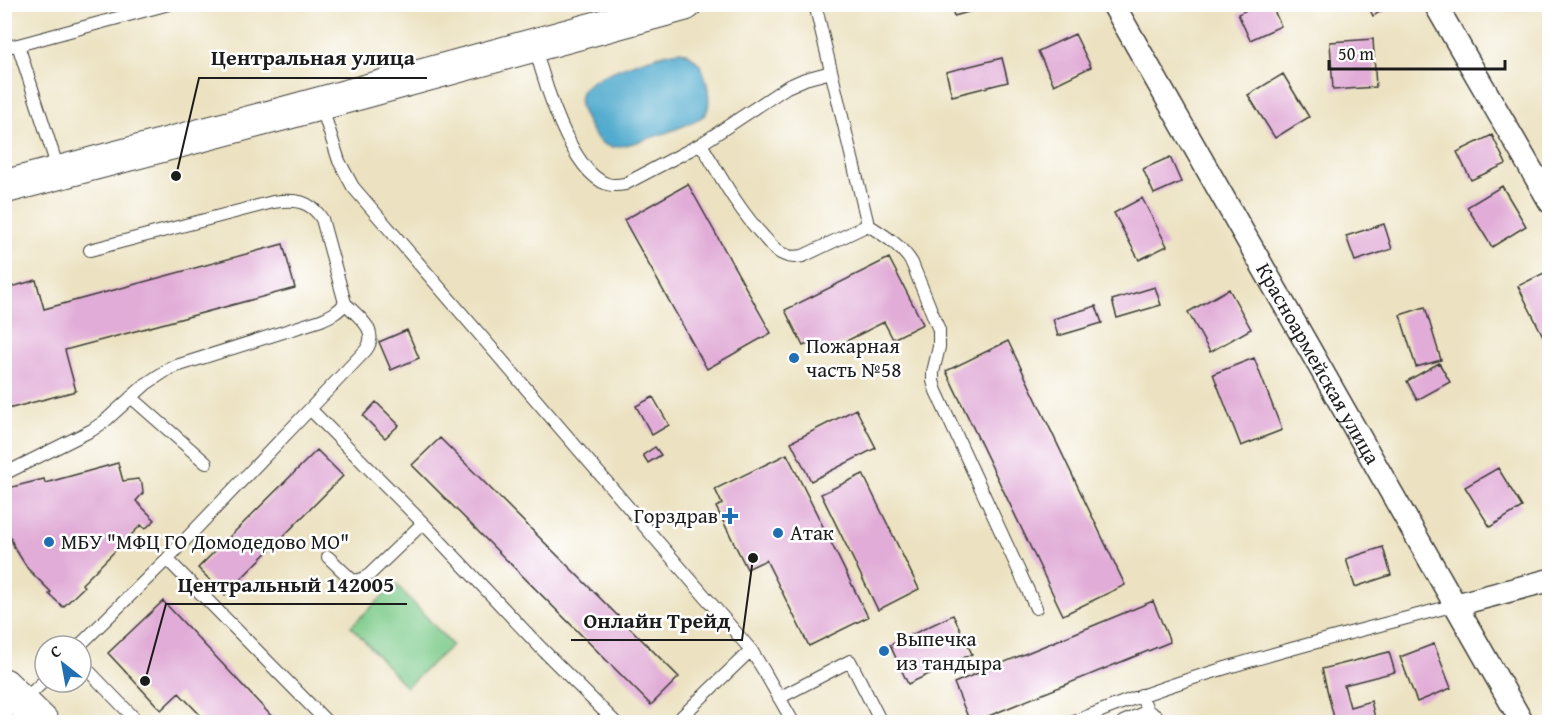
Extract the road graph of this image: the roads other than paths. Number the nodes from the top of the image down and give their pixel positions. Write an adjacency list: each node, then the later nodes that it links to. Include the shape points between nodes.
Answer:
1 (169, 4): 6 (lane)
2 (685, 4): 7 (main road)
3 (815, 4): 9 (lane)
4 (1113, 4): 26 (street, Красноармейская улица)
5 (1436, 4): 14 (street)
6 (18, 45): 8 (lane); 12 (lane)
7 (535, 46): 10 (main road); 11 (lane, via 564,132 598,180 625,184)
8 (4, 47)
9 (831, 72): 11 (lane, via 786,87); 15 (lane)
10 (321, 104): 12 (main road); 29 (lane, via 339,161 362,199)
11 (701, 144): 15 (lane, via 743,214 783,255 803,256)
12 (59, 172): 13 (main road)
13 (4, 187)
14 (1550, 202)
15 (868, 225): 27 (lane, via 892,240 912,263 939,330 933,372 936,391)
16 (90, 250): 17 (lane, via 273,202 302,202 322,219)
17 (345, 303): 18 (lane, via 321,320 170,368); 19 (lane, via 365,324 371,339 366,350)
18 (131, 397): 20 (lane); 21 (lane, via 92,430)
19 (310, 409): 22 (lane); 24 (lane)
20 (206, 463)
21 (4, 474)
22 (423, 523): 23 (lane, via 363,579 352,580); 36 (lane)
23 (328, 557)
24 (167, 560): 28 (lane); 35 (lane)
25 (1550, 580): 26 (street)
26 (1455, 605): 31 (lane); 43 (street, Красноармейская улица)
27 (1036, 608)
28 (91, 634)
29 (750, 650): 32 (lane); 37 (lane)
30 (93, 676): 34 (lane)
31 (1141, 695): 33 (lane); 40 (lane)
32 (779, 698): 38 (lane); 39 (lane, via 850,661)
33 (1148, 711): 41 (lane); 42 (lane)
34 (138, 723)
35 (327, 723)
36 (615, 723)
37 (676, 723)
38 (793, 723)
39 (882, 723)
40 (1074, 723)
41 (1123, 723)
42 (1165, 723)
43 (1522, 723)

